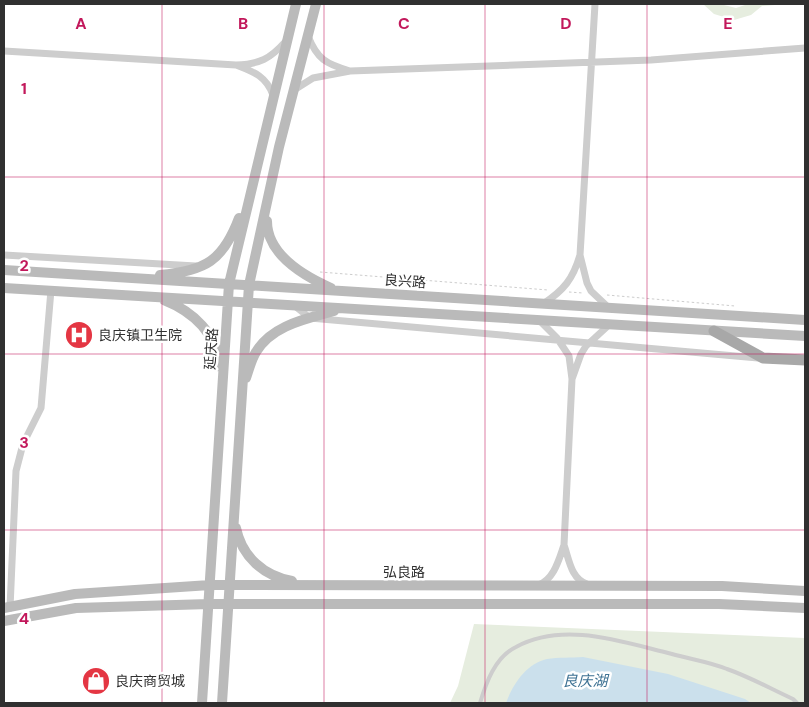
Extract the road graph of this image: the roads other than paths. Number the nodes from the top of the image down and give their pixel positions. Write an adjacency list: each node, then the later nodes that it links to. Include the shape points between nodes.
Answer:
1 (296, 4): 5 (street, 延庆路)
2 (316, 4): 4 (street)
3 (595, 4): 8 (street)
4 (308, 34): 10 (street, via 316,54 331,65); 11 (street)
5 (288, 39): 9 (street, via 264,61); 12 (street, 延庆路)
6 (805, 48): 8 (street)
7 (4, 51): 9 (street)
8 (591, 62): 10 (street); 16 (street)
9 (236, 65): 12 (street, via 262,77)
10 (350, 71): 11 (street, via 313,78)
11 (293, 90): 14 (street)
12 (274, 96): 13 (street, 延庆路)
13 (253, 182): 17 (street, via 233,236 215,258); 20 (street, 延庆路)
14 (268, 196): 21 (street); 24 (street, via 267,232 278,252 316,281)
15 (4, 255): 17 (street)
16 (580, 255): 28 (street, via 575,273); 30 (street, via 587,283)
17 (201, 266): 19 (street, via 185,272)
18 (4, 270): 19 (street, 良兴路)
19 (129, 278): 20 (street, 良兴路)
20 (229, 284): 21 (street, 良兴路); 26 (street, 延庆路)
21 (249, 285): 24 (street, 良兴路); 27 (street)
22 (4, 288): 23 (street)
23 (51, 290): 25 (street); 55 (street, via 40,408 23,444 16,471)
24 (339, 291): 28 (street, 良兴路)
25 (156, 297): 26 (street); 43 (street, via 187,313 203,326 213,340 219,358)
26 (228, 302): 27 (street); 43 (street, 延庆路)
27 (247, 303): 29 (street); 44 (street)
28 (543, 304): 30 (street, 良兴路)
29 (295, 306): 31 (street); 32 (street)
30 (609, 308): 34 (street, 良兴路)
31 (344, 309): 32 (street); 33 (street)
32 (310, 318): 38 (street); 44 (street, via 274,332 264,342 255,353)
33 (539, 320): 35 (street); 38 (street)
34 (805, 320)
35 (610, 324): 36 (street); 39 (street)
36 (714, 330): 37 (street); 40 (main road)
37 (805, 336)
38 (559, 340): 39 (street); 42 (street, via 569,356)
39 (589, 343): 40 (street); 42 (street, via 581,354)
40 (763, 358): 41 (main road)
41 (805, 360)
42 (572, 379): 46 (street)
43 (222, 390): 47 (street, 延庆路)
44 (242, 391): 45 (street)
45 (234, 519): 48 (street); 49 (street, via 243,549 261,569 283,579)
46 (564, 545): 50 (street, via 550,577 545,583); 51 (street, via 574,574)
47 (210, 585): 48 (street, 弘良路); 53 (street, 延庆路); 55 (street, 弘良路, via 75,594)
48 (230, 585): 49 (street, 弘良路); 54 (street)
49 (326, 586): 50 (street, 弘良路)
50 (535, 586): 51 (street, 弘良路)
51 (592, 586): 52 (street, 弘良路, via 722,586)
52 (805, 592)
53 (209, 604): 54 (street); 57 (street, via 76,608); 58 (street, 延庆路)
54 (228, 604): 56 (street, via 719,604); 59 (street)
55 (7, 608)
56 (805, 608)
57 (4, 621)
58 (202, 703)
59 (222, 703)
60 (480, 703): 61 (lane, via 499,660 514,647 534,639 567,634 608,638 727,668)
61 (797, 703)

